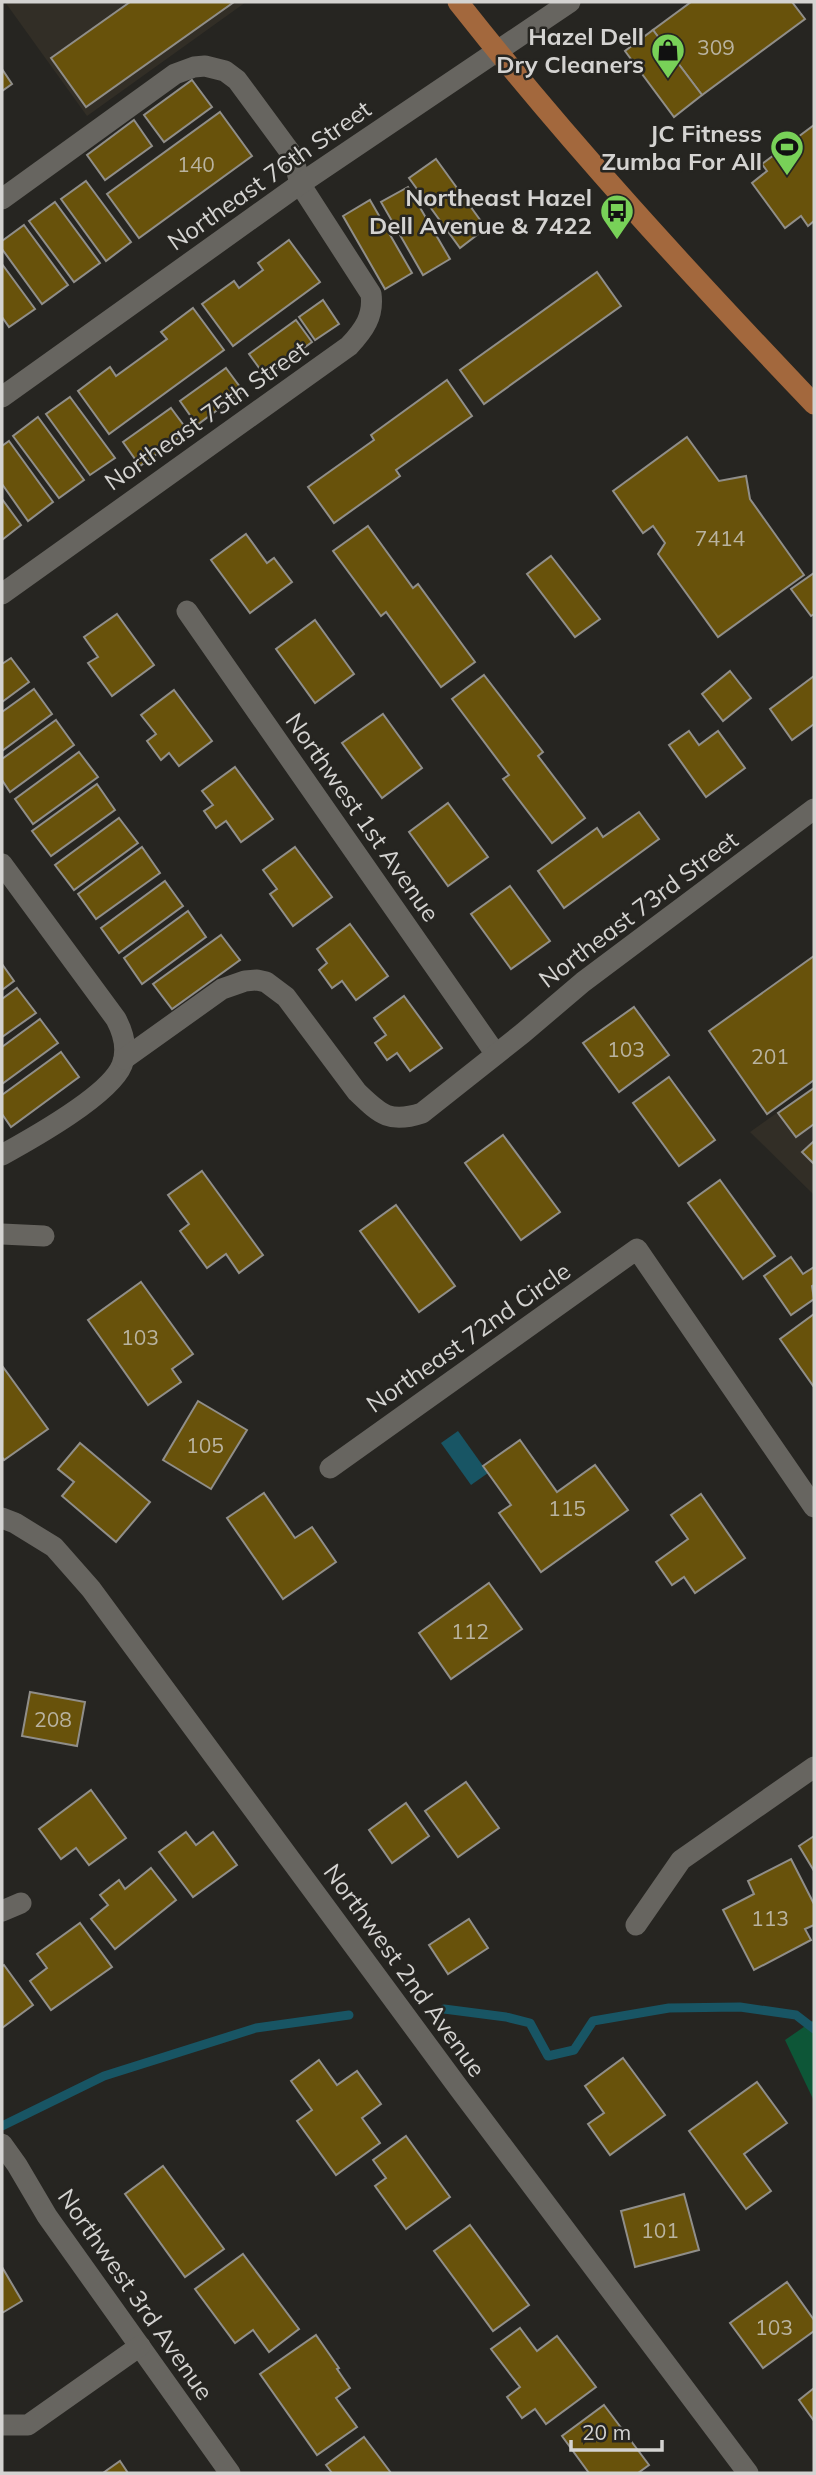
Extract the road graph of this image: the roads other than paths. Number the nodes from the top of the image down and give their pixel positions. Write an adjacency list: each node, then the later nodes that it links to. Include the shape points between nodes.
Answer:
1 (458, 2): 3 (main road)
2 (570, 2): 3 (street, Northeast 76th Street)
3 (497, 52): 4 (street, Northeast 76th Street); 7 (main road, via 610,185)
4 (300, 184): 5 (street, via 293,156 237,80 208,66 175,74); 6 (street, Northeast 76th Street); 8 (street, Northeast 75th Street, via 371,294 370,318 362,332)
5 (2, 199)
6 (2, 397)
7 (814, 404)
8 (2, 594)
9 (187, 611): 12 (street, Northwest 1st Avenue)
10 (814, 809): 12 (street, Northeast 73rd Street)
11 (2, 864): 13 (street, via 116,1019 125,1042)
12 (495, 1053): 13 (street, Northeast 73rd Street, via 422,1112 401,1119 390,1117 356,1092 285,997 257,980 222,989)
13 (124, 1059): 14 (street, via 107,1086)
14 (2, 1155)
15 (2, 1234): 16 (street)
16 (44, 1236)
17 (330, 1468): 18 (street, Northeast 72nd Circle, via 637,1250)
18 (814, 1507)
19 (2, 1518): 26 (street, Northwest 2nd Avenue, via 54,1547 91,1588)
20 (814, 1767): 21 (street, via 681,1860)
21 (636, 1925)
22 (2, 2144): 23 (street, Northwest 3rd Avenue)
23 (140, 2346): 24 (street, via 28,2425); 25 (street, Northwest 3rd Avenue)
24 (2, 2425)
25 (230, 2473)
26 (748, 2473)

